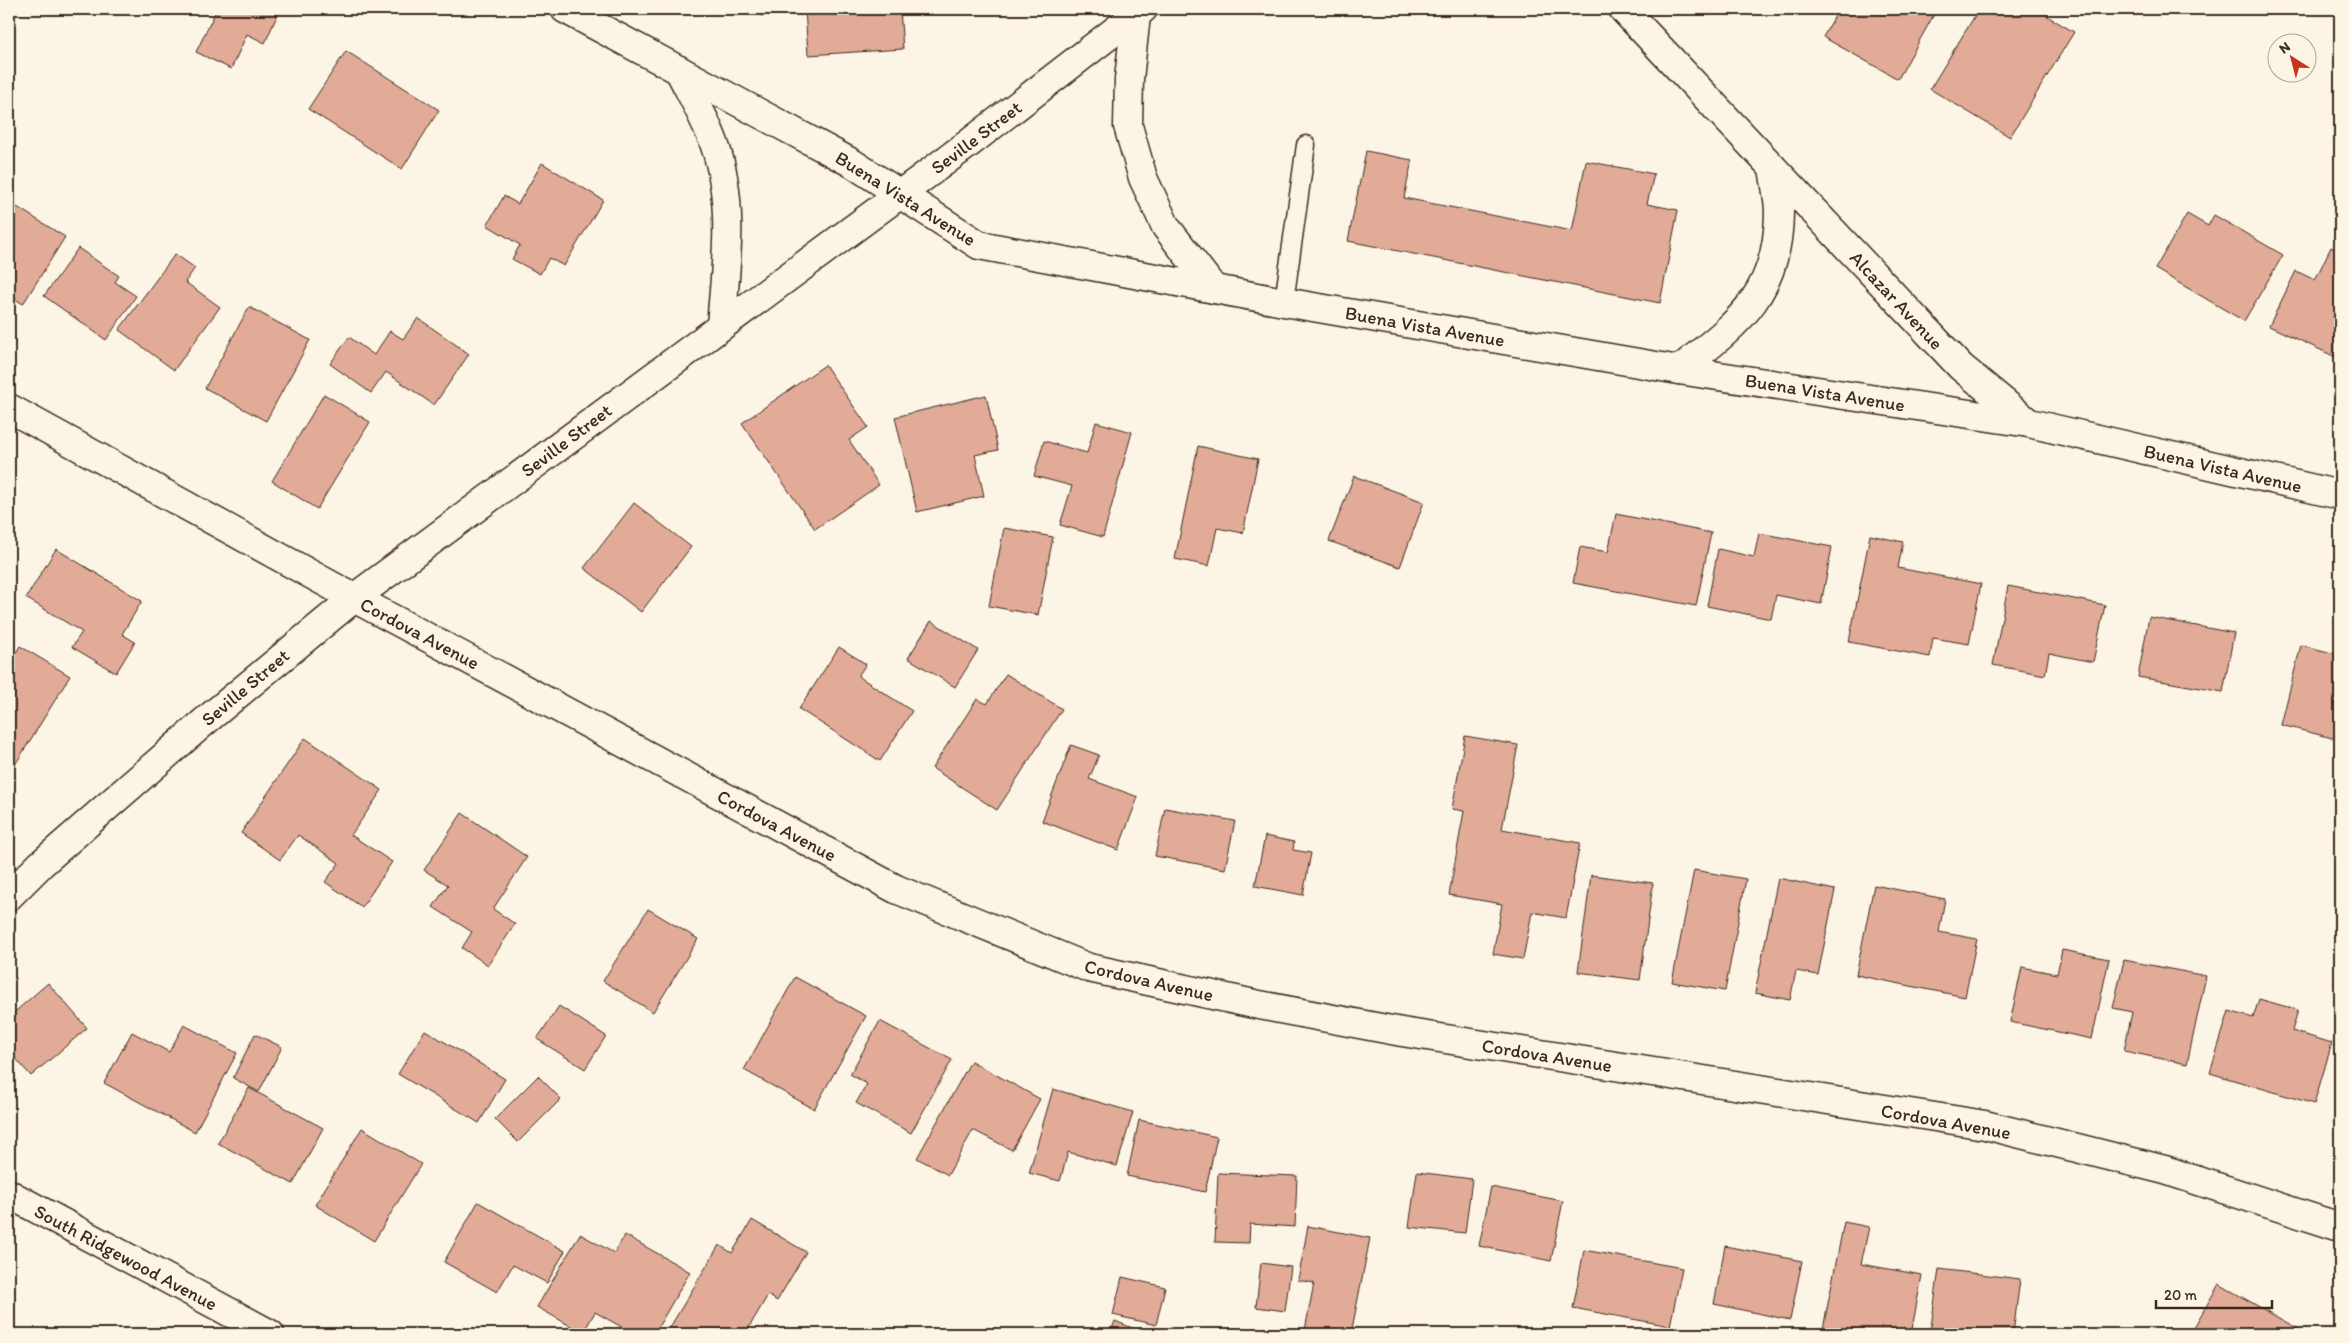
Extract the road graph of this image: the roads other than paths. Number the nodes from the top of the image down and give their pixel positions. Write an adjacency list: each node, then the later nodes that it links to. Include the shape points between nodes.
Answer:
1 (565, 9): 4 (street, Buena Vista Avenue)
2 (1623, 9): 6 (street, Alcazar Avenue)
3 (1140, 12): 7 (street, Seville Street); 8 (street, via 1129,79 1128,126 1140,170 1166,227)
4 (679, 70): 7 (street, Buena Vista Avenue, via 852,163); 10 (street, via 714,144 725,187 727,251)
5 (1306, 145): 9 (lane)
6 (1773, 168): 11 (street, via 1779,212 1776,256 1760,295 1726,333); 13 (street, Alcazar Avenue, via 1961,367)
7 (900, 194): 8 (street, Buena Vista Avenue, via 978,245); 10 (street, Seville Street)
8 (1214, 289): 9 (street, Buena Vista Avenue)
9 (1284, 302): 11 (street, Buena Vista Avenue)
10 (721, 325): 15 (street, Seville Street)
11 (1680, 370): 13 (street, Buena Vista Avenue)
12 (9, 408): 15 (street, Cordova Avenue)
13 (2029, 423): 14 (street, Buena Vista Avenue)
14 (2340, 495)
15 (354, 598): 16 (street, Seville Street, via 204,722); 18 (street, Cordova Avenue, via 896,889 1089,968 1402,1032 1985,1125 2165,1170)
16 (9, 896)
17 (9, 1194): 19 (street, South Ridgewood Avenue)
18 (2340, 1227)
19 (270, 1334)

